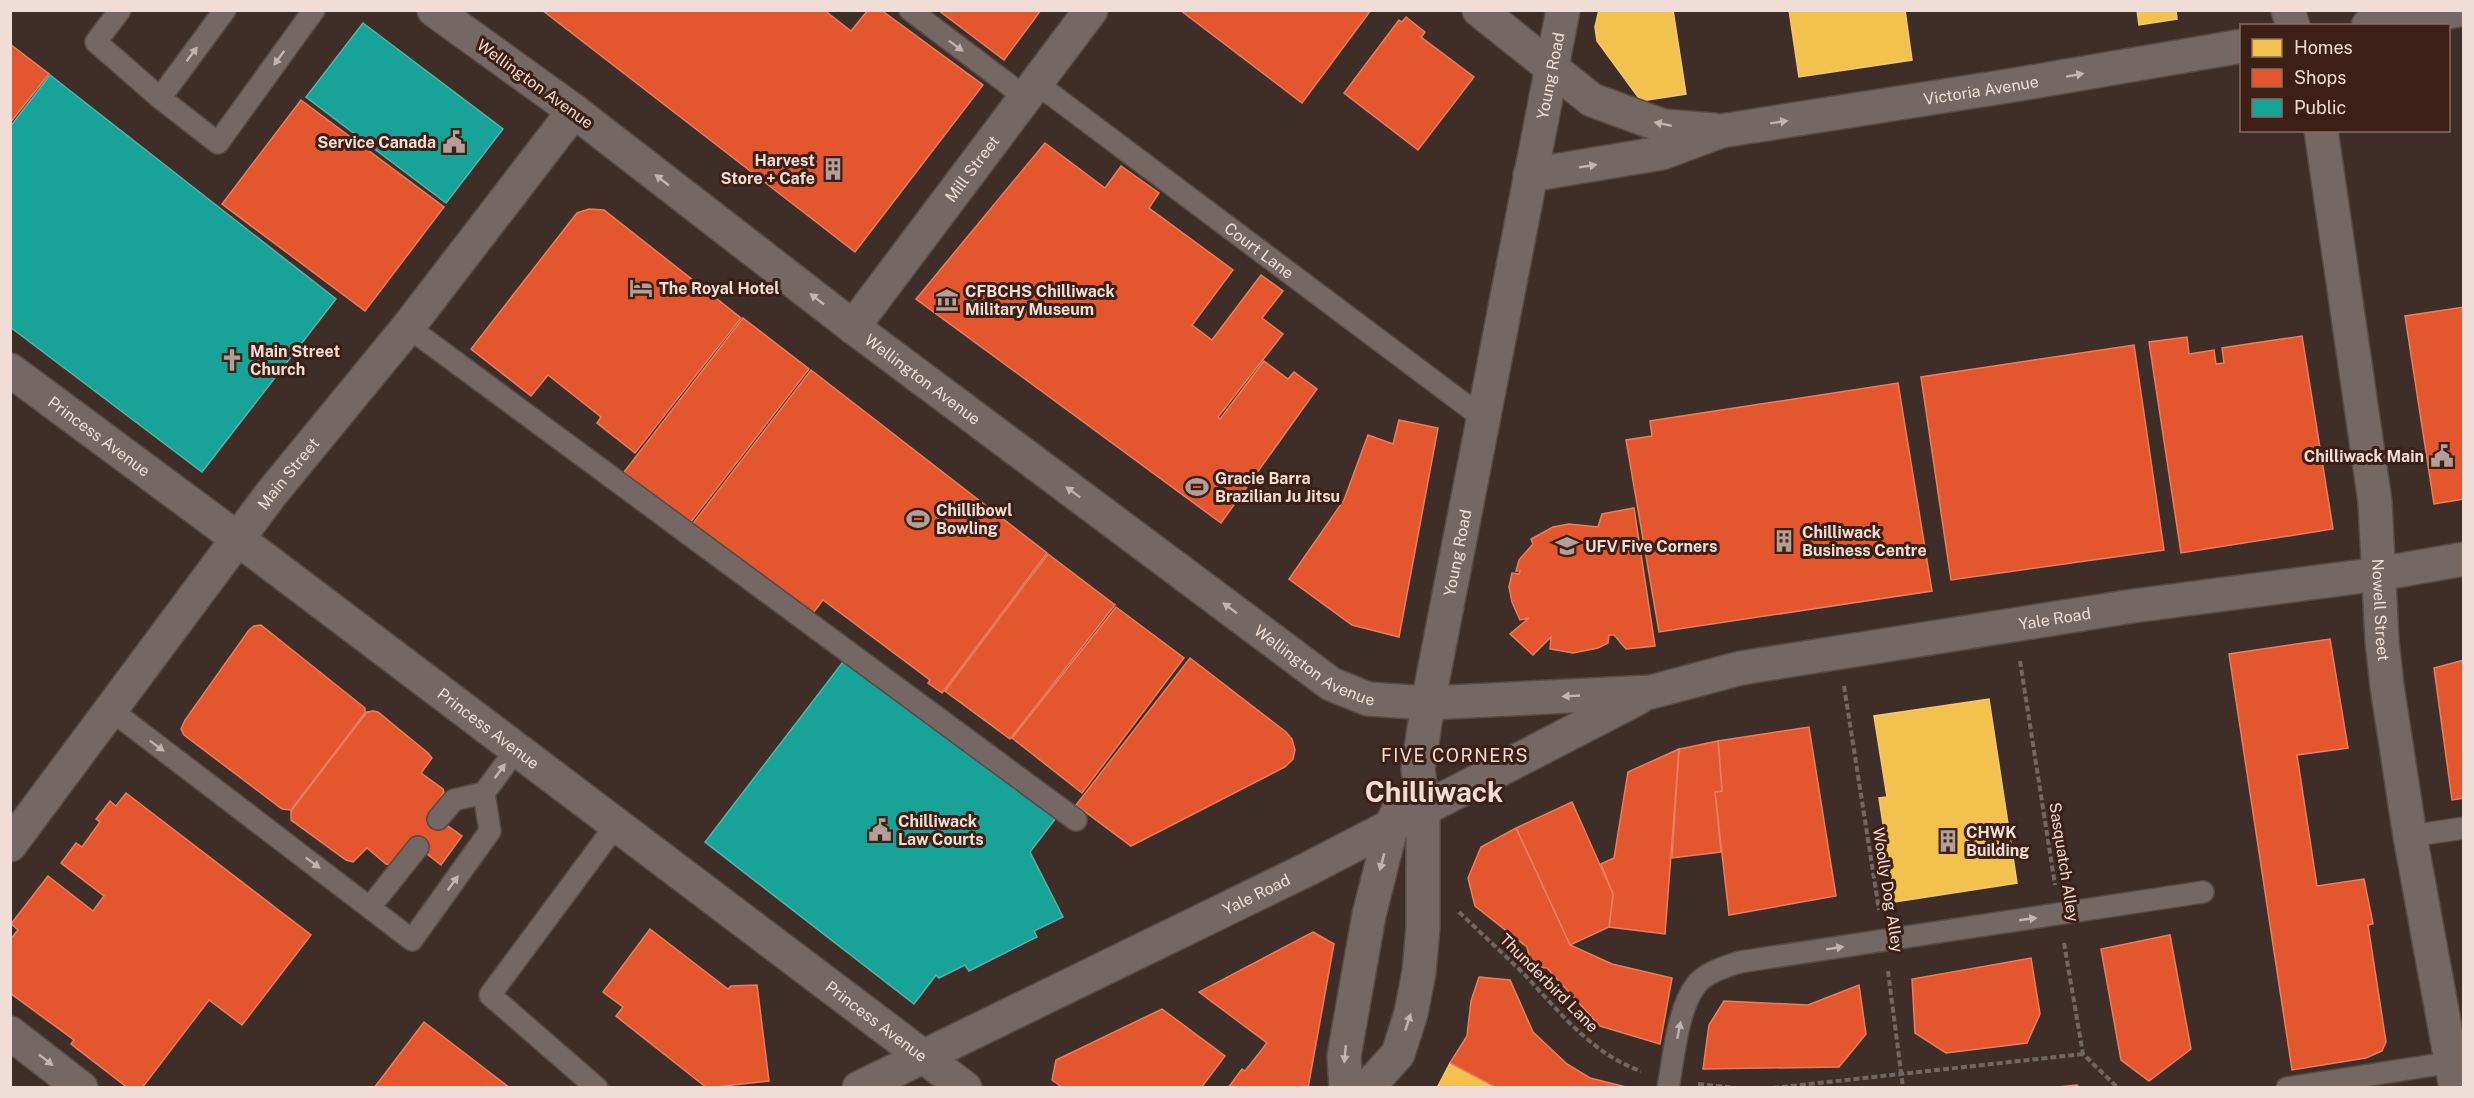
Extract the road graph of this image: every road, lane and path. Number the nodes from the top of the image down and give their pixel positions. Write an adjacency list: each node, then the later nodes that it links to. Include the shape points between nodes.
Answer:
1 (120, 10): 14 (lane, via 96,42)
2 (225, 10): 14 (lane, one-way to 2)
3 (314, 10): 14 (lane, one-way to 14, via 218,143)
4 (434, 10): 15 (street, Wellington Avenue)
5 (910, 10): 13 (lane, Court Lane, one-way to 13)
6 (1091, 10): 13 (street, Mill Street)
7 (1479, 10): 12 (street, Victoria Avenue)
8 (1563, 10): 12 (street, Young Road)
9 (2459, 10): 10 (street)
10 (2379, 24)
11 (2240, 46): 16 (street, Victoria Avenue, one-way to 11)
12 (1551, 67): 16 (street, Victoria Avenue, one-way to 12, via 1663,126 1622,112 1592,100); 18 (street, Young Road)
13 (1030, 90): 20 (street, Mill Street); 22 (lane, Court Lane)
14 (160, 98)
15 (574, 111): 19 (street, Main Street); 20 (street, Wellington Avenue, one-way to 15)
16 (1721, 130): 18 (street, Victoria Avenue, one-way to 16, via 1662,153)
17 (2321, 132): 25 (street, Nowell Street, via 2375,502)
18 (1530, 175): 22 (street, Young Road)
19 (408, 327): 23 (street, Main Street); 36 (lane)
20 (853, 327): 29 (street, Wellington Avenue, one-way to 20, via 1368,699 1331,684)
21 (10, 370): 23 (street, Princess Avenue)
22 (1483, 418): 29 (street, Young Road)
23 (238, 539): 30 (street, Main Street); 31 (street, Princess Avenue)
24 (2463, 559): 25 (street, Yale Road)
25 (2379, 574): 26 (street, Yale Road); 40 (street, Nowell Street, via 2382,641)
26 (2015, 625): 27 (street, Yale Road, via 1741,668); 46 (path, Sasquatch Alley)
27 (1651, 692): 29 (street, Yale Road, one-way to 29); 34 (street, Yale Road)
28 (1846, 697): 47 (path, Woolly Dog Alley)
29 (1428, 703): 32 (street, Young Road)
30 (111, 710): 41 (street, Main Street); 44 (lane, one-way to 44)
31 (516, 750): 33 (lane, one-way to 31); 38 (street, Princess Avenue)
32 (1418, 769): 34 (street, Young Road); 37 (street)
33 (484, 793): 35 (lane, via 453,800); 44 (lane, one-way to 33, via 412,940 490,831)
34 (1423, 808): 37 (street, Yale Road); 59 (street, Young Road, one-way to 34, via 1398,1054 1411,1013 1423,927)
35 (438, 819)
36 (1076, 820)
37 (1392, 824): 50 (street, Yale Road, via 1308,869); 58 (street, one-way to 58, via 1369,915 1350,1021 1344,1056)
38 (616, 825): 50 (street, Princess Avenue); 55 (lane, via 490,996)
39 (2463, 828): 40 (lane)
40 (2410, 836): 52 (street, Nowell Street)
41 (10, 845)
42 (418, 847): 44 (lane)
43 (2203, 892): 46 (lane)
44 (370, 907)
45 (1455, 907): 53 (path, Thunderbird Lane, via 1580,1035 1622,1065)
46 (2060, 914): 47 (lane, one-way to 46); 49 (path, Sasquatch Alley)
47 (1884, 940): 51 (path, Woolly Dog Alley); 53 (lane, one-way to 47, via 1684,1007 1697,984 1717,970 1740,962)
48 (10, 1033): 54 (street, one-way to 54)
49 (2083, 1054): 51 (path); 63 (path)
50 (923, 1056): 56 (street, Yale Road); 57 (street, Princess Avenue)
51 (1902, 1075): 61 (path); 62 (path, Woolly Dog Alley)
52 (2455, 1075): 64 (lane)
53 (1669, 1084): 60 (path, Thunderbird Lane)
54 (81, 1088)
55 (597, 1088)
56 (859, 1088)
57 (965, 1088)
58 (1346, 1088)
59 (1367, 1088)
60 (1737, 1088)
61 (1773, 1088)
62 (1904, 1088)
63 (2118, 1088)
64 (2287, 1088)

